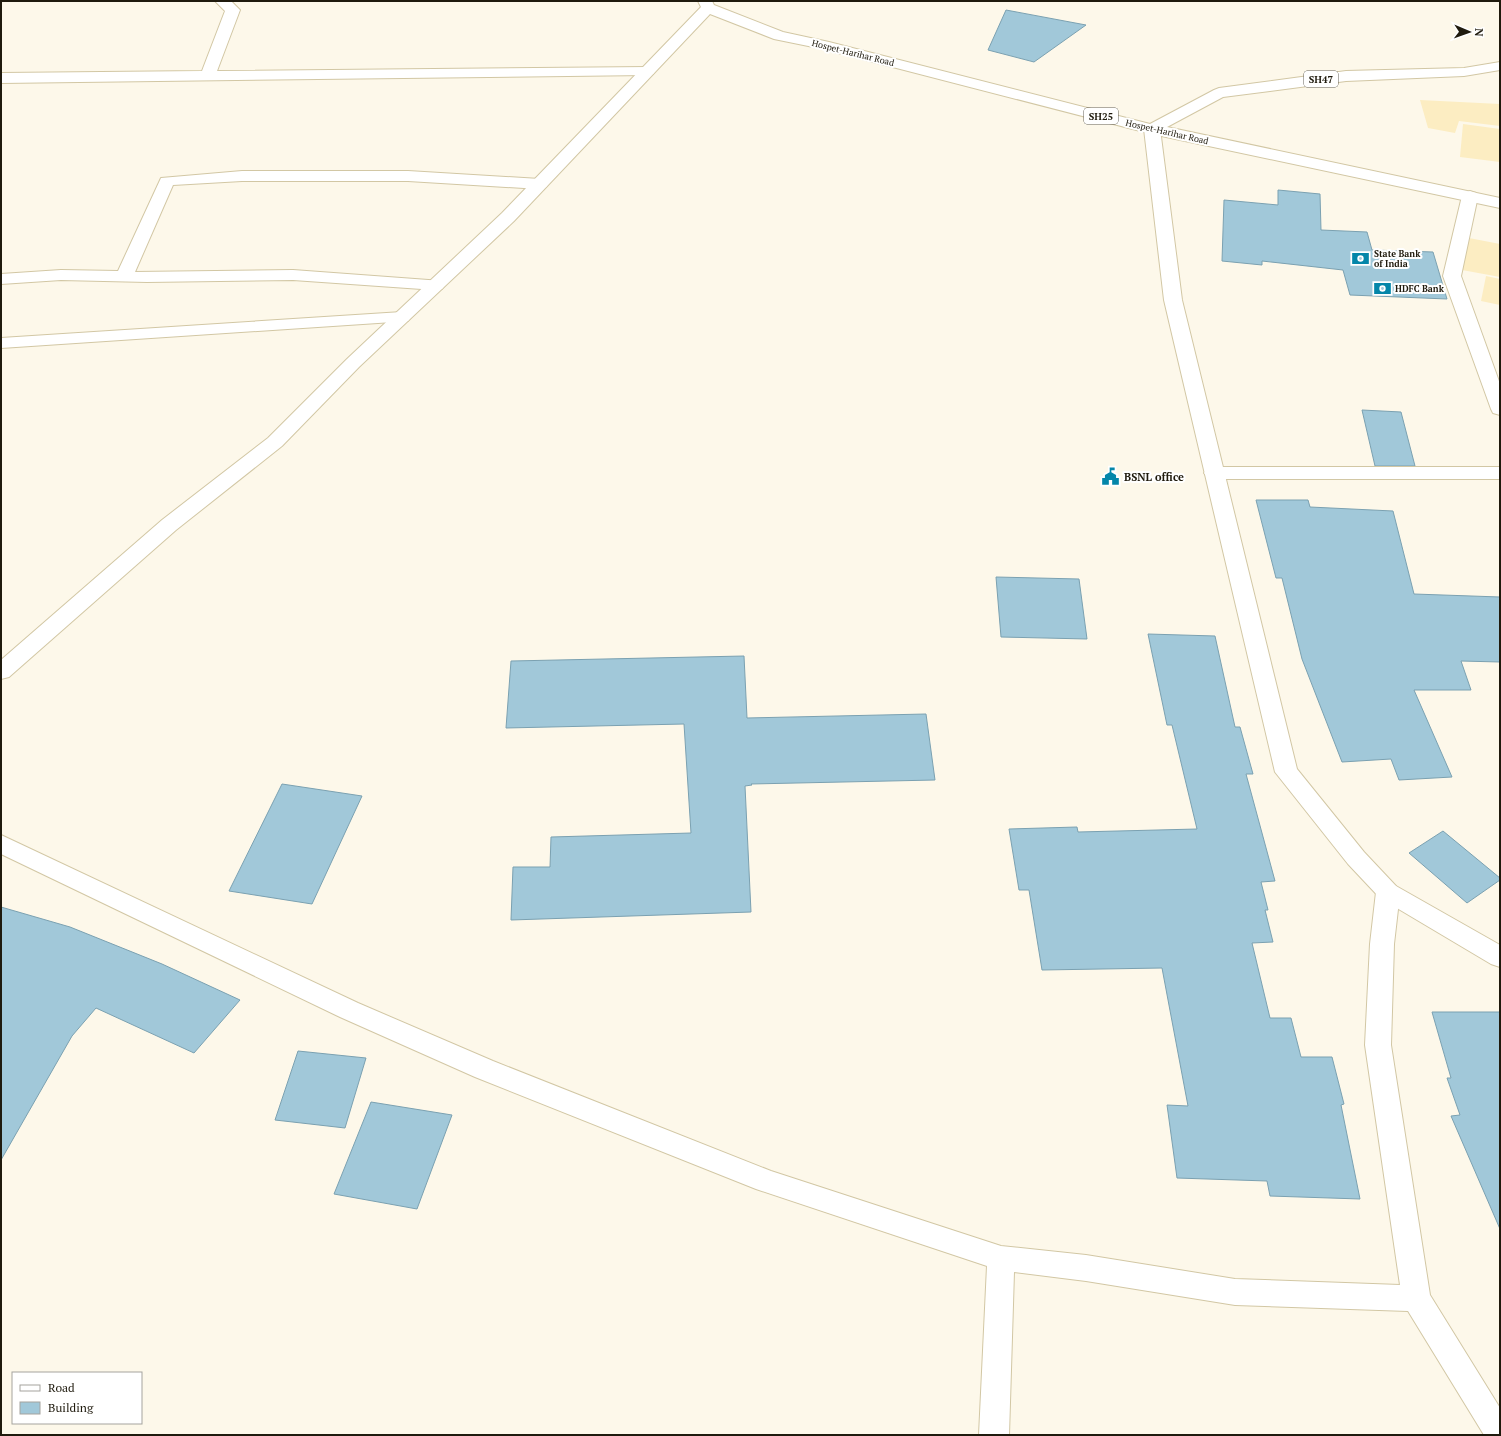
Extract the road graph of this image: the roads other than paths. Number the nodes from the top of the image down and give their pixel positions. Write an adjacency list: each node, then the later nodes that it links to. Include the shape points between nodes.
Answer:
1 (222, 1): 5 (street, via 233,10)
2 (706, 5): 4 (street); 7 (street, Hospet-Harihar Road / SH25, via 779,36 824,45)
3 (1500, 66): 7 (street, SH47, via 1464,72 1346,76 1219,93)
4 (648, 71): 5 (street); 8 (street)
5 (208, 75): 6 (street)
6 (1, 78)
7 (1152, 129): 9 (street, Hospet-Harihar Road / SH25); 17 (street, via 1173,300)
8 (540, 184): 11 (street, via 408,176 242,176 167,181); 13 (street)
9 (1470, 196): 10 (street, Hospet-Harihar Road / SH25); 16 (street, via 1452,276)
10 (1500, 203)
11 (124, 277): 12 (street, via 61,275); 13 (street, via 293,275)
12 (1, 279)
13 (436, 285): 14 (street)
14 (402, 317): 15 (street); 19 (street, via 275,442 169,525)
15 (1, 344)
16 (1500, 409)
17 (1214, 473): 18 (street); 21 (street, via 1286,772 1356,858)
18 (1500, 473)
19 (1, 672)
20 (1, 844): 23 (street, via 349,1010 484,1069 766,1181)
21 (1388, 892): 22 (street); 24 (street, via 1382,944 1378,1045)
22 (1500, 957)
23 (1001, 1258): 24 (street, via 1086,1268 1235,1292); 26 (street)
24 (1416, 1298): 25 (street)
25 (1500, 1434)
26 (994, 1435)

